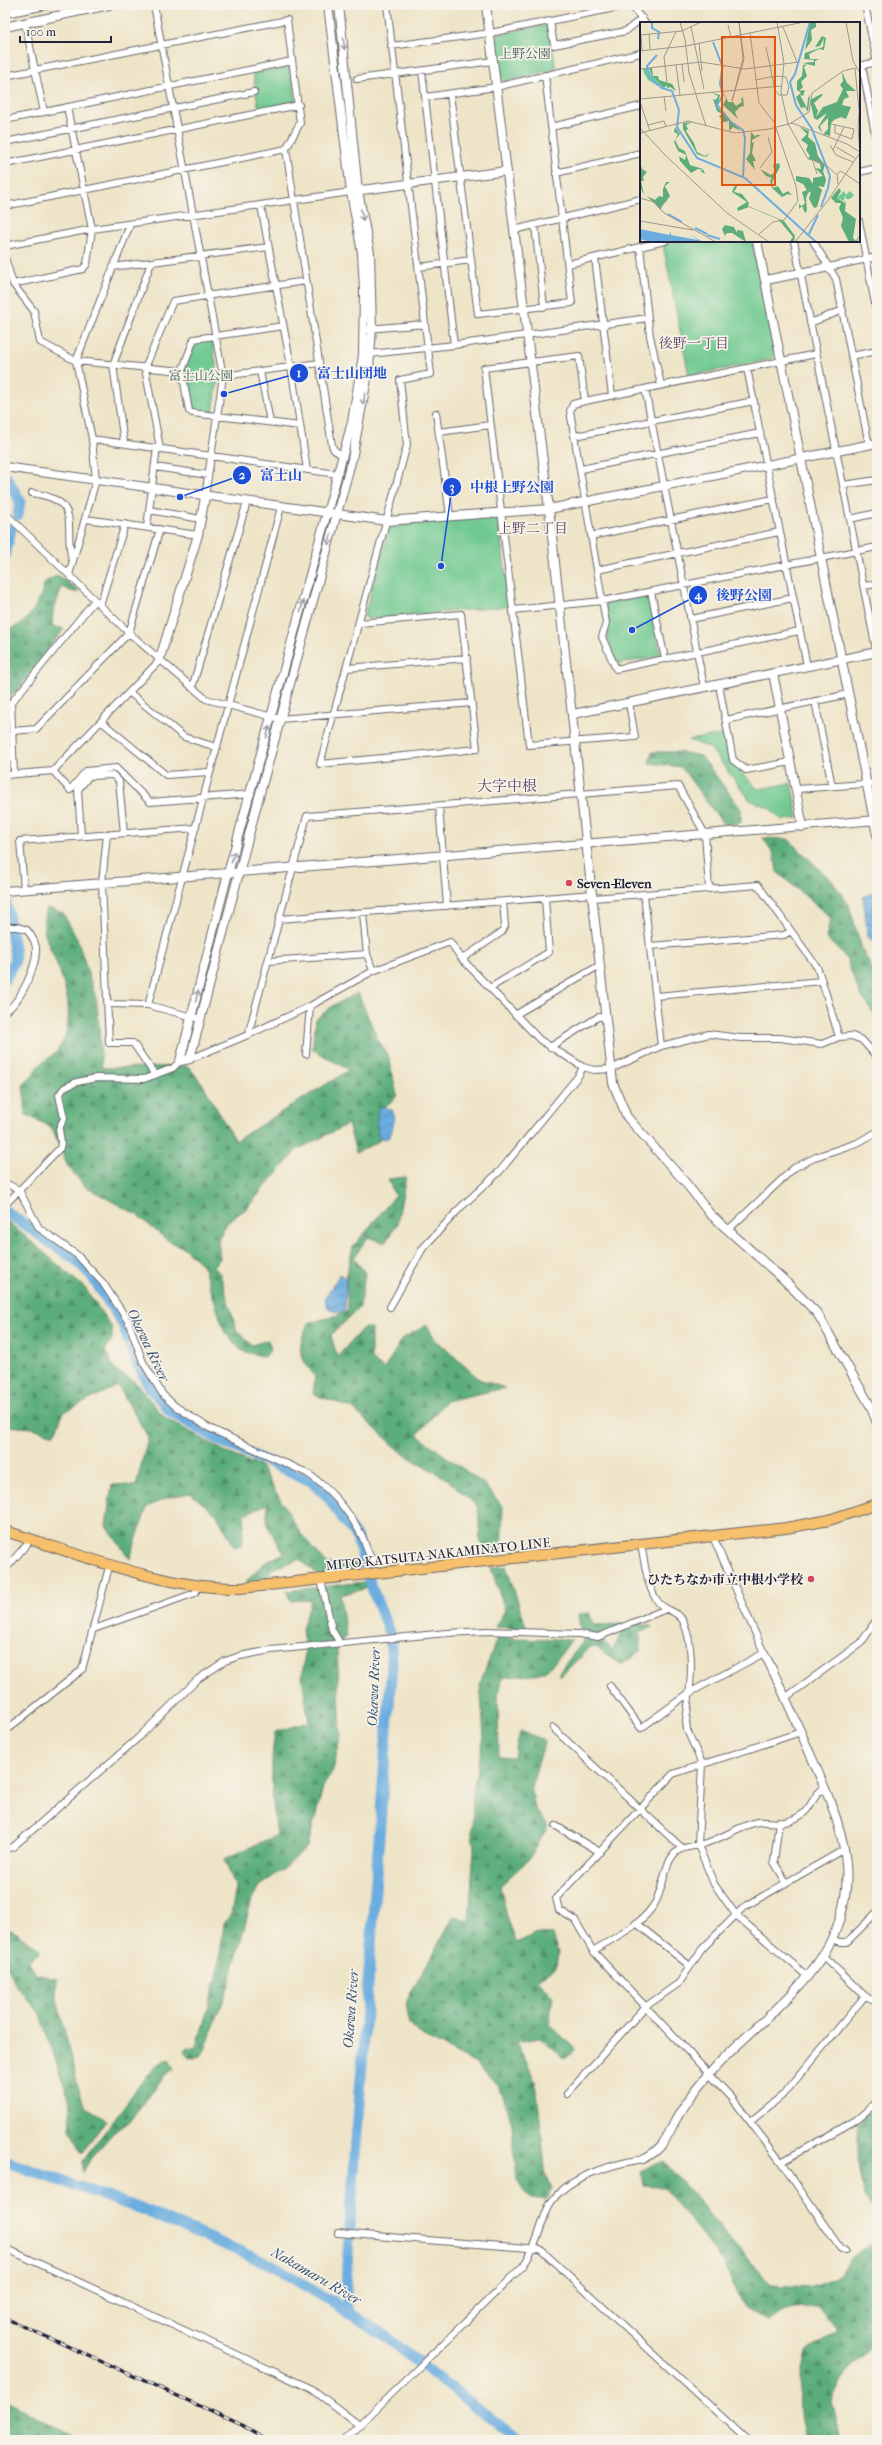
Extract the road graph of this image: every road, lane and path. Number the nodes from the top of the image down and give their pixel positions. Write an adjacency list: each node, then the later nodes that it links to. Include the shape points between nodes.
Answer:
1 (46, 5): 10 (street)
2 (109, 5): 15 (street)
3 (154, 5): 18 (street)
4 (328, 5): 63 (street)
5 (339, 5): 63 (street, one-way to 63)
6 (387, 5): 19 (street)
7 (486, 5): 17 (street)
8 (631, 5): 12 (street); 13 (street)
9 (865, 5): 23 (street)
10 (23, 7): 11 (street)
11 (5, 13)
12 (643, 20)
13 (550, 21): 14 (street, via 554,45 626,32); 17 (street)
14 (640, 22)
15 (25, 23): 16 (street); 25 (street)
16 (5, 27)
17 (490, 33): 19 (street); 22 (street)
18 (161, 45): 21 (street, via 287,20); 25 (street); 31 (street)
19 (392, 46): 27 (street)
20 (640, 53): 28 (street)
21 (292, 61): 31 (street); 38 (street)
22 (493, 61): 26 (street); 32 (street)
23 (877, 62): 24 (street)
24 (860, 65): 37 (street)
25 (36, 70): 29 (street); 42 (street)
26 (422, 71): 27 (street); 35 (street)
27 (395, 74): 30 (street); 61 (street)
28 (545, 74): 32 (street); 44 (street)
29 (5, 76)
30 (357, 79)
31 (169, 87): 40 (street); 41 (street)
32 (496, 87): 34 (street); 56 (street)
33 (254, 92): 41 (street)
34 (450, 94): 35 (street); 59 (street)
35 (424, 97): 60 (street)
36 (877, 102): 37 (street)
37 (869, 104): 47 (street)
38 (299, 105): 46 (street); 50 (street, via 300,123)
39 (640, 106): 44 (street)
40 (67, 107): 42 (street); 45 (street)
41 (173, 108): 45 (street); 46 (street)
42 (44, 112): 43 (street)
43 (5, 120)
44 (551, 127): 58 (street)
45 (72, 128): 48 (street); 51 (street)
46 (177, 129): 51 (street); 55 (street)
47 (876, 136): 49 (street)
48 (5, 142)
49 (877, 144)
50 (286, 149): 55 (street); 65 (street)
51 (77, 150): 53 (street); 62 (street)
52 (640, 153): 58 (street)
53 (5, 164)
54 (877, 168): 57 (street)
55 (184, 169): 62 (street); 68 (street)
56 (507, 171): 59 (street); 74 (street)
57 (860, 172)
58 (556, 173): 69 (street)
59 (460, 178): 60 (street); 87 (street)
60 (434, 180): 61 (street); 89 (street)
61 (408, 185): 63 (street); 92 (street)
62 (84, 189): 66 (street); 73 (street)
63 (354, 191): 65 (street); 109 (street)
64 (640, 199): 69 (street)
65 (294, 201): 67 (street); 96 (street)
66 (5, 206)
67 (261, 206): 68 (street); 80 (street)
68 (193, 216): 70 (street); 82 (street)
69 (562, 218): 71 (street); 90 (street)
70 (130, 225): 73 (street); 91 (street)
71 (535, 225): 74 (street); 100 (street)
72 (860, 227): 86 (street)
73 (92, 229): 79 (street); 97 (street, via 87,264 83,269)
74 (514, 230): 101 (street)
75 (661, 242): 81 (street)
76 (758, 242): 95 (street)
77 (794, 242): 94 (street)
78 (814, 242): 93 (street)
79 (5, 246)
80 (268, 247): 82 (street); 98 (street)
81 (640, 247): 85 (street); 104 (street)
82 (200, 256): 88 (street); 99 (street)
83 (877, 257): 86 (street)
84 (5, 258): 97 (street)
85 (595, 258): 90 (street); 107 (street)
86 (867, 259): 93 (street); 103 (street)
87 (471, 260): 89 (street); 101 (street, via 478,314)
88 (151, 263): 91 (street); 122 (street)
89 (445, 264): 92 (street); 112 (street)
90 (568, 264): 100 (street, via 572,303)
91 (113, 266): 119 (street)
92 (419, 267): 106 (street)
93 (829, 267): 94 (street); 102 (street, via 836,279)
94 (800, 273): 95 (street); 105 (street)
95 (766, 280): 118 (street)
96 (306, 281): 98 (street); 121 (street)
97 (13, 284): 119 (street, via 34,311 40,342)
98 (276, 286): 99 (street); 108 (street)
99 (208, 296): 110 (street); 124 (street, via 173,301)
100 (544, 307): 101 (street)
101 (524, 309): 111 (street)
102 (843, 310): 105 (street); 117 (street)
103 (877, 314)
104 (648, 318): 107 (street); 129 (street)
105 (810, 323): 116 (street)
106 (424, 324): 109 (street); 113 (street)
107 (603, 324): 111 (street); 131 (street)
108 (283, 326): 110 (street); 123 (street)
109 (368, 329): 115 (street); 150 (street, via 352,422)
110 (215, 335): 126 (street, via 194,339); 128 (street)
111 (527, 335): 112 (street); 120 (street)
112 (454, 345): 113 (street)
113 (428, 348): 115 (street); 182 (street, via 431,374 400,380 407,445)
114 (877, 351): 117 (street)
115 (370, 354): 175 (street, one-way to 175, via 360,423)
116 (816, 354): 118 (street); 147 (street)
117 (851, 356): 145 (street)
118 (782, 360): 125 (street); 151 (street)
119 (76, 361): 122 (street); 143 (street)
120 (530, 361): 132 (street, via 579,356); 138 (street, via 484,368); 170 (street)
121 (319, 363): 123 (street); 150 (street, via 332,445 334,450)
122 (113, 365): 124 (street); 144 (street)
123 (291, 366): 127 (street); 139 (street)
124 (145, 368): 126 (street); 146 (street)
125 (747, 368): 129 (street); 133 (street)
126 (182, 371): 135 (street, via 189,410 192,413)
127 (260, 371): 128 (street); 137 (street)
128 (222, 376): 135 (street)
129 (661, 385): 130 (street)
130 (645, 389): 131 (street); 136 (street)
131 (612, 396): 132 (street)
132 (585, 401): 142 (street, via 573,404 570,411)
133 (754, 401): 136 (street); 141 (street)
134 (436, 413): 140 (street)
135 (217, 415): 137 (street); 149 (street)
136 (651, 421): 142 (street); 148 (street)
137 (270, 422): 139 (street)
138 (490, 425): 140 (street); 174 (street)
139 (300, 426): 156 (street)
140 (439, 432): 177 (street)
141 (760, 433): 148 (street); 152 (street)
142 (575, 436): 155 (street)
143 (92, 439): 144 (street); 159 (street)
144 (124, 443): 146 (street)
145 (873, 444): 147 (street)
146 (159, 448): 149 (street); 154 (street)
147 (836, 451): 151 (street); 162 (street)
148 (658, 453): 155 (street); 161 (street)
149 (211, 455): 156 (street); 158 (street)
150 (342, 455): 157 (street)
151 (802, 458): 152 (street); 192 (street)
152 (766, 465): 161 (street); 166 (street)
153 (5, 467): 159 (street)
154 (155, 468): 158 (street); 163 (street)
155 (581, 469): 168 (street)
156 (307, 470): 157 (street)
157 (337, 474): 173 (street)
158 (208, 475): 165 (street)
159 (96, 480): 163 (street); 178 (street)
160 (877, 480): 162 (street)
161 (664, 485): 168 (street); 181 (street)
162 (844, 485): 180 (street)
163 (153, 488): 165 (street); 171 (street)
164 (32, 493): 193 (street, via 55,498 66,511 70,526)
165 (205, 497): 167 (street); 179 (street)
166 (773, 498): 181 (street); 186 (street)
167 (247, 502): 169 (street); 223 (street)
168 (585, 502): 170 (street); 188 (street)
169 (281, 507): 173 (street); 229 (street)
170 (549, 508): 174 (street); 204 (street)
171 (149, 510): 179 (street); 184 (street)
172 (5, 513): 196 (street)
173 (326, 513): 175 (street); 233 (street, one-way to 173)
174 (501, 513): 177 (street); 205 (street)
175 (337, 514): 182 (street); 233 (street, one-way to 233)
176 (877, 514): 180 (street)
177 (450, 516): 182 (street)
178 (86, 519): 183 (street); 193 (street)
179 (201, 519): 187 (street)
180 (850, 519): 190 (street)
181 (671, 520): 188 (street); 191 (street)
182 (387, 521): 209 (street)
183 (125, 524): 184 (street); 203 (street)
184 (147, 527): 185 (street)
185 (160, 529): 187 (street); 211 (street)
186 (779, 532): 191 (street); 194 (street)
187 (198, 535): 217 (street)
188 (591, 536): 195 (street)
189 (877, 547): 190 (street)
190 (857, 551): 192 (street); 199 (street)
191 (677, 553): 195 (street); 198 (street)
192 (822, 558): 194 (street); 216 (street)
193 (72, 562): 196 (street)
194 (787, 566): 198 (street); 201 (street)
195 (597, 570): 202 (street)
196 (69, 575): 203 (street)
197 (877, 584): 199 (street)
198 (684, 586): 200 (street); 208 (street)
199 (864, 586): 207 (street)
200 (651, 592): 202 (street); 215 (street)
201 (793, 598): 208 (street); 210 (street)
202 (602, 601): 204 (street); 215 (street, via 606,623 602,637 616,669)
203 (98, 603): 211 (street); 236 (street, via 11,703)
204 (559, 606): 205 (street); 232 (street)
205 (513, 610): 237 (street, via 529,745)
206 (877, 617): 207 (street)
207 (870, 618): 213 (street)
208 (691, 619): 212 (street)
209 (360, 623): 214 (street, via 462,614); 219 (street)
210 (799, 631): 212 (street); 218 (street)
211 (130, 633): 217 (street); 236 (street, via 36,729)
212 (697, 652): 215 (street); 222 (street)
213 (877, 653): 216 (street)
214 (467, 658): 219 (street); 227 (street)
215 (665, 659)
216 (842, 659): 218 (street); 225 (street)
217 (159, 661): 223 (street); 224 (street)
218 (807, 666): 220 (street)
219 (347, 668): 231 (street)
220 (773, 673): 221 (street); 230 (street)
221 (719, 685): 222 (street); 234 (street)
222 (704, 687): 228 (street)
223 (192, 688): 229 (street, via 206,700)
224 (130, 693): 235 (street); 238 (street, via 184,737)
225 (849, 694): 226 (street); 244 (street)
226 (815, 701): 230 (street); 246 (street)
227 (472, 703): 231 (street); 231 (street, via 477,749 320,764)
228 (629, 703): 232 (street); 237 (street, via 635,737)
229 (227, 706): 233 (street); 238 (street)
230 (780, 708): 234 (street); 239 (street)
231 (334, 714): 233 (street)
232 (573, 714): 237 (street)
233 (276, 718): 249 (street, one-way to 233); 263 (street)
234 (726, 720): 239 (street, via 733,760 746,770)
235 (102, 722): 240 (street); 241 (street, via 166,774)
236 (12, 731): 242 (street)
237 (576, 742): 248 (street)
238 (216, 747): 241 (street)
239 (791, 762): 247 (street)
240 (53, 771): 242 (street); 250 (street, via 70,790 86,771 116,768 150,802)
241 (208, 772): 250 (street)
242 (14, 774): 243 (street)
243 (5, 775)
244 (867, 784): 245 (street); 246 (street); 252 (street)
245 (877, 784)
246 (832, 786): 247 (street)
247 (797, 789): 253 (street)
248 (582, 793): 251 (street); 257 (street, via 678,786); 260 (street)
249 (251, 794): 250 (street); 264 (street, one-way to 249)
250 (203, 798): 254 (street)
251 (439, 806): 261 (street); 262 (street, via 307,816)
252 (876, 821): 253 (street); 258 (street)
253 (804, 827): 257 (street)
254 (195, 828): 255 (street); 265 (street)
255 (124, 833): 256 (street); 259 (street, via 119,780 113,775 89,776 78,790)
256 (107, 834): 259 (street); 266 (street)
257 (705, 834): 260 (street); 268 (street)
258 (877, 835)
259 (81, 836): 267 (street, via 20,841)
260 (587, 844): 261 (street); 271 (street)
261 (443, 855): 262 (street); 274 (street)
262 (294, 867): 263 (street); 276 (street)
263 (240, 872): 264 (street); 294 (street)
264 (228, 873): 265 (street); 294 (street, one-way to 264)
265 (181, 878): 266 (street); 289 (street)
266 (102, 883): 267 (street); 288 (street)
267 (24, 889): 269 (street)
268 (709, 889): 270 (street); 278 (street, via 758,886)
269 (9, 890)
270 (644, 895): 271 (street); 279 (street)
271 (593, 896): 272 (street); 283 (street)
272 (545, 899): 273 (street); 286 (street, via 549,952)
273 (503, 902): 274 (street); 281 (street, via 505,926 502,932)
274 (447, 906): 275 (street)
275 (363, 914): 276 (street); 280 (street)
276 (279, 920): 282 (street)
277 (5, 927): 291 (street, via 14,926 26,930 36,949 33,970 13,1006)
278 (791, 931): 279 (street, via 784,934); 285 (street, via 817,967)
279 (650, 946): 287 (street)
280 (367, 954): 282 (street); 284 (street)
281 (462, 959): 284 (street, via 450,942); 286 (street)
282 (268, 961): 295 (street)
283 (600, 965): 292 (street); 293 (street)
284 (373, 971): 290 (street)
285 (822, 982): 287 (street); 296 (street)
286 (490, 988): 292 (street)
287 (656, 996): 297 (street)
288 (108, 1004): 289 (street); 305 (street, via 109,1043 133,1043)
289 (148, 1004): 294 (street)
290 (310, 1006): 295 (street); 299 (street)
291 (5, 1011)
292 (515, 1015): 298 (street)
293 (606, 1017): 298 (street, via 598,1017); 304 (street)
294 (196, 1018): 301 (street); 302 (street)
295 (248, 1035): 301 (street)
296 (839, 1037): 297 (street, via 822,1044 780,1038 740,1038 709,1034); 300 (street, via 858,1037)
297 (660, 1046): 304 (street)
298 (550, 1047): 303 (street)
299 (306, 1054)
300 (877, 1057)
301 (190, 1059): 302 (street)
302 (180, 1061): 305 (street, via 173,1068)
303 (583, 1067): 304 (street, via 594,1070); 311 (street, via 500,1171 461,1207 423,1248)
304 (611, 1069): 310 (street, via 618,1098 627,1117 710,1214)
305 (155, 1075): 308 (street, via 137,1080 91,1078 61,1090 59,1098 64,1118 59,1129 61,1145)
306 (877, 1132): 310 (street, via 857,1143 818,1156 794,1168)
307 (5, 1183): 308 (street)
308 (19, 1190): 309 (street); 320 (street, via 39,1228 89,1266 114,1298 128,1321 143,1362 164,1395 175,1406 209,1428 317,1480 340,1504 360,1532 372,1559 402,1561)
309 (5, 1205)
310 (728, 1230): 312 (street, via 817,1313)
311 (390, 1307)
312 (876, 1419)
313 (877, 1504): 315 (main road, MITO-KATSUTA-NAKAMINATO LINE, via 829,1520)
314 (5, 1531): 316 (main road, MITO-KATSUTA-NAKAMINATO LINE)
315 (713, 1537): 317 (main road, MITO-KATSUTA-NAKAMINATO LINE); 327 (street)
316 (31, 1539): 318 (main road, MITO-KATSUTA-NAKAMINATO LINE); 319 (street)
317 (641, 1545): 320 (main road, MITO-KATSUTA-NAKAMINATO LINE); 323 (street, via 652,1592)
318 (110, 1563): 322 (main road, MITO-KATSUTA-NAKAMINATO LINE, via 158,1578); 325 (street)
319 (5, 1570)
320 (403, 1571): 321 (main road, MITO-KATSUTA-NAKAMINATO LINE)
321 (321, 1580): 322 (main road, MITO-KATSUTA-NAKAMINATO LINE, via 249,1588); 326 (street, via 332,1630)
322 (199, 1586): 325 (street, via 195,1593)
323 (666, 1609): 326 (street, via 598,1637 488,1631); 329 (street, via 675,1613 685,1626 690,1653)
324 (877, 1619): 330 (street, via 862,1643)
325 (94, 1629): 332 (street, via 82,1670)
326 (340, 1643): 341 (street, via 271,1650 225,1661 198,1679 138,1738 13,1847)
327 (764, 1653): 329 (street); 330 (street)
328 (610, 1686): 329 (street, via 641,1728)
329 (690, 1693): 334 (street, via 687,1730)
330 (785, 1698): 333 (street)
331 (553, 1728): 336 (street)
332 (5, 1731)
333 (800, 1732): 334 (street); 335 (street)
334 (702, 1764): 336 (street, via 673,1774); 339 (street)
335 (825, 1788): 337 (street, via 819,1791 804,1815); 342 (street, via 839,1822)
336 (640, 1808): 340 (street); 343 (street)
337 (779, 1822): 339 (street, via 739,1826); 344 (street, via 774,1862)
338 (556, 1826): 343 (street)
339 (698, 1845): 340 (street); 346 (street, via 714,1884)
340 (682, 1848): 347 (street, via 672,1857 656,1902)
341 (5, 1849)
342 (845, 1849): 344 (street); 348 (street, via 845,1894)
343 (600, 1852): 349 (street, via 556,1898 559,1910 575,1920)
344 (786, 1882): 346 (street, via 744,1907)
345 (877, 1912): 348 (street, via 846,1942)
346 (736, 1915): 351 (street, via 702,1949); 352 (street)
347 (636, 1923): 349 (street); 351 (street)
348 (831, 1939): 350 (street)
349 (593, 1951): 355 (street)
350 (822, 1956): 352 (street); 353 (street)
351 (690, 1966): 355 (street, via 679,1983)
352 (807, 1976): 356 (street)
353 (865, 1996): 354 (street); 359 (street, via 784,2094)
354 (877, 2002)
355 (644, 2007): 356 (street); 357 (street)
356 (709, 2074): 359 (street); 360 (street, via 680,2112 665,2143 659,2150)
357 (567, 2094)
358 (877, 2102): 361 (street, via 856,2120)
359 (751, 2121): 361 (street)
360 (643, 2159): 364 (street, via 610,2166 560,2191 547,2209)
361 (781, 2162): 365 (street, via 840,2248)
362 (338, 2233): 364 (street)
363 (5, 2248): 366 (street, via 312,2389)
364 (535, 2248): 366 (street, via 523,2266); 368 (street, via 540,2249)
365 (845, 2251)
366 (359, 2426): 367 (street)
367 (344, 2440)
368 (747, 2440)

